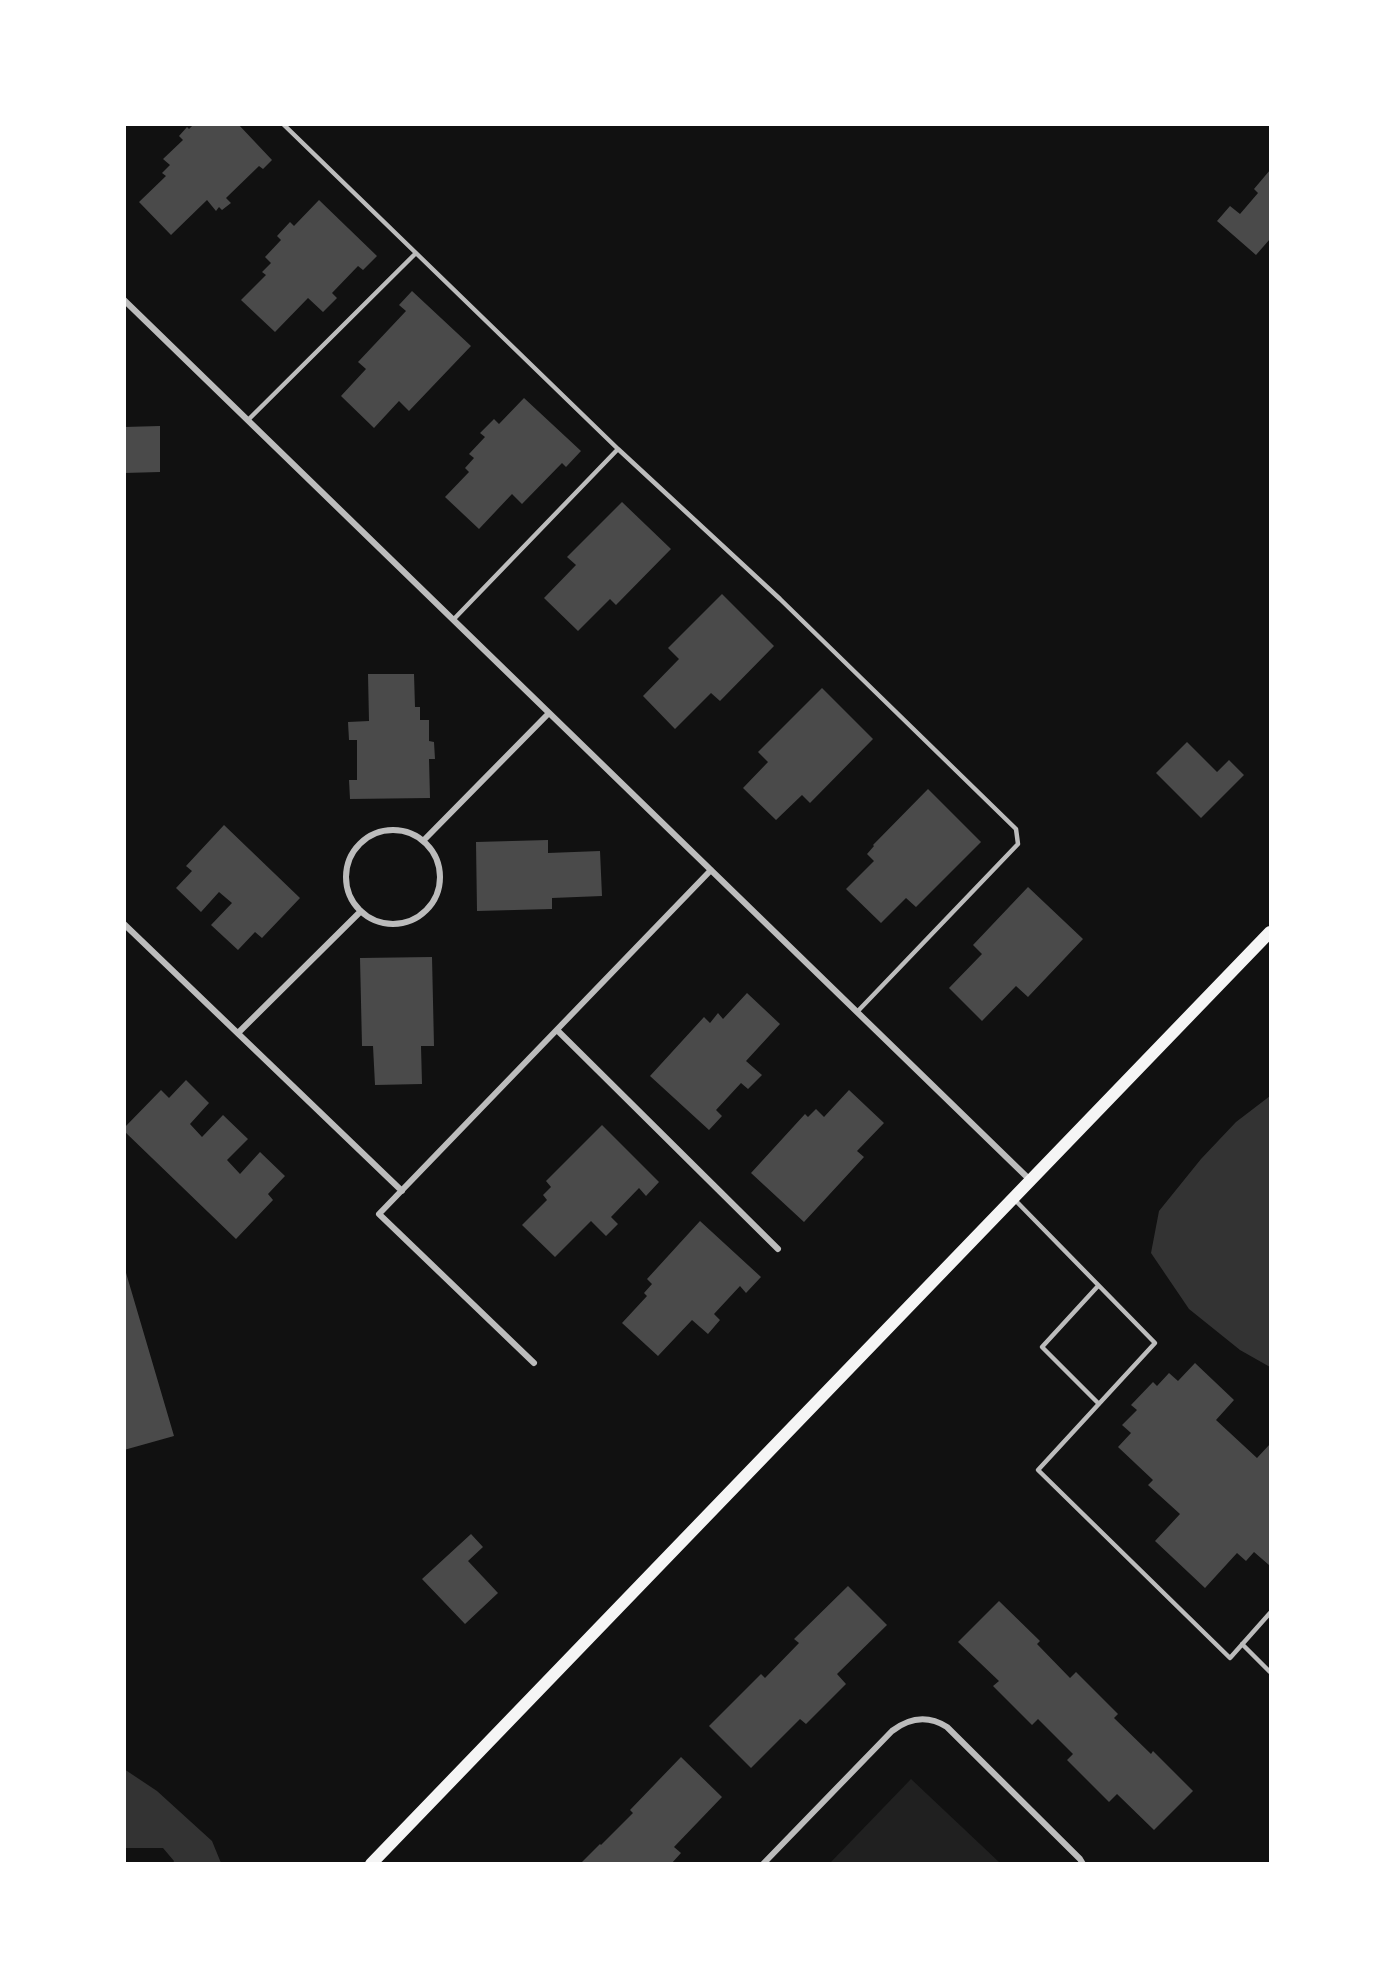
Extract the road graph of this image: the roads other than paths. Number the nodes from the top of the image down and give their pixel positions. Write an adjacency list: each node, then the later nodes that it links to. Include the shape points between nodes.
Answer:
1 (283, 124): 2 (lane)
2 (416, 253): 4 (lane); 5 (lane)
3 (124, 300): 4 (street)
4 (248, 420): 6 (street)
5 (618, 449): 6 (lane); 13 (lane, via 780,599 1016,829 1018,844)
6 (453, 620): 7 (street)
7 (549, 713): 8 (street); 9 (street)
8 (424, 840): 10 (street, via 394,829 378,831 363,839 346,867 350,898); 10 (street, via 434,852 440,874 437,896 429,908 417,918 388,924)
9 (711, 870): 13 (street); 14 (street)
10 (361, 911): 15 (street)
11 (124, 924): 15 (street)
12 (1270, 933): 16 (main road)
13 (857, 1012): 16 (street)
14 (556, 1030): 17 (street); 19 (street)
15 (238, 1033): 17 (street)
16 (1030, 1180): 18 (main road)
17 (402, 1191): 21 (street, via 380,1214)
18 (1014, 1199): 20 (lane); 26 (main road)
19 (778, 1249)
20 (1098, 1286): 22 (lane, via 1155,1343); 22 (lane, via 1042,1347)
21 (534, 1362)
22 (1099, 1404): 24 (lane, via 1038,1470 1230,1658)
23 (1270, 1613): 24 (lane)
24 (1242, 1644): 25 (lane)
25 (1270, 1672)
26 (371, 1863)
27 (764, 1863): 28 (street, via 892,1731 922,1719 947,1727)
28 (1083, 1863)

